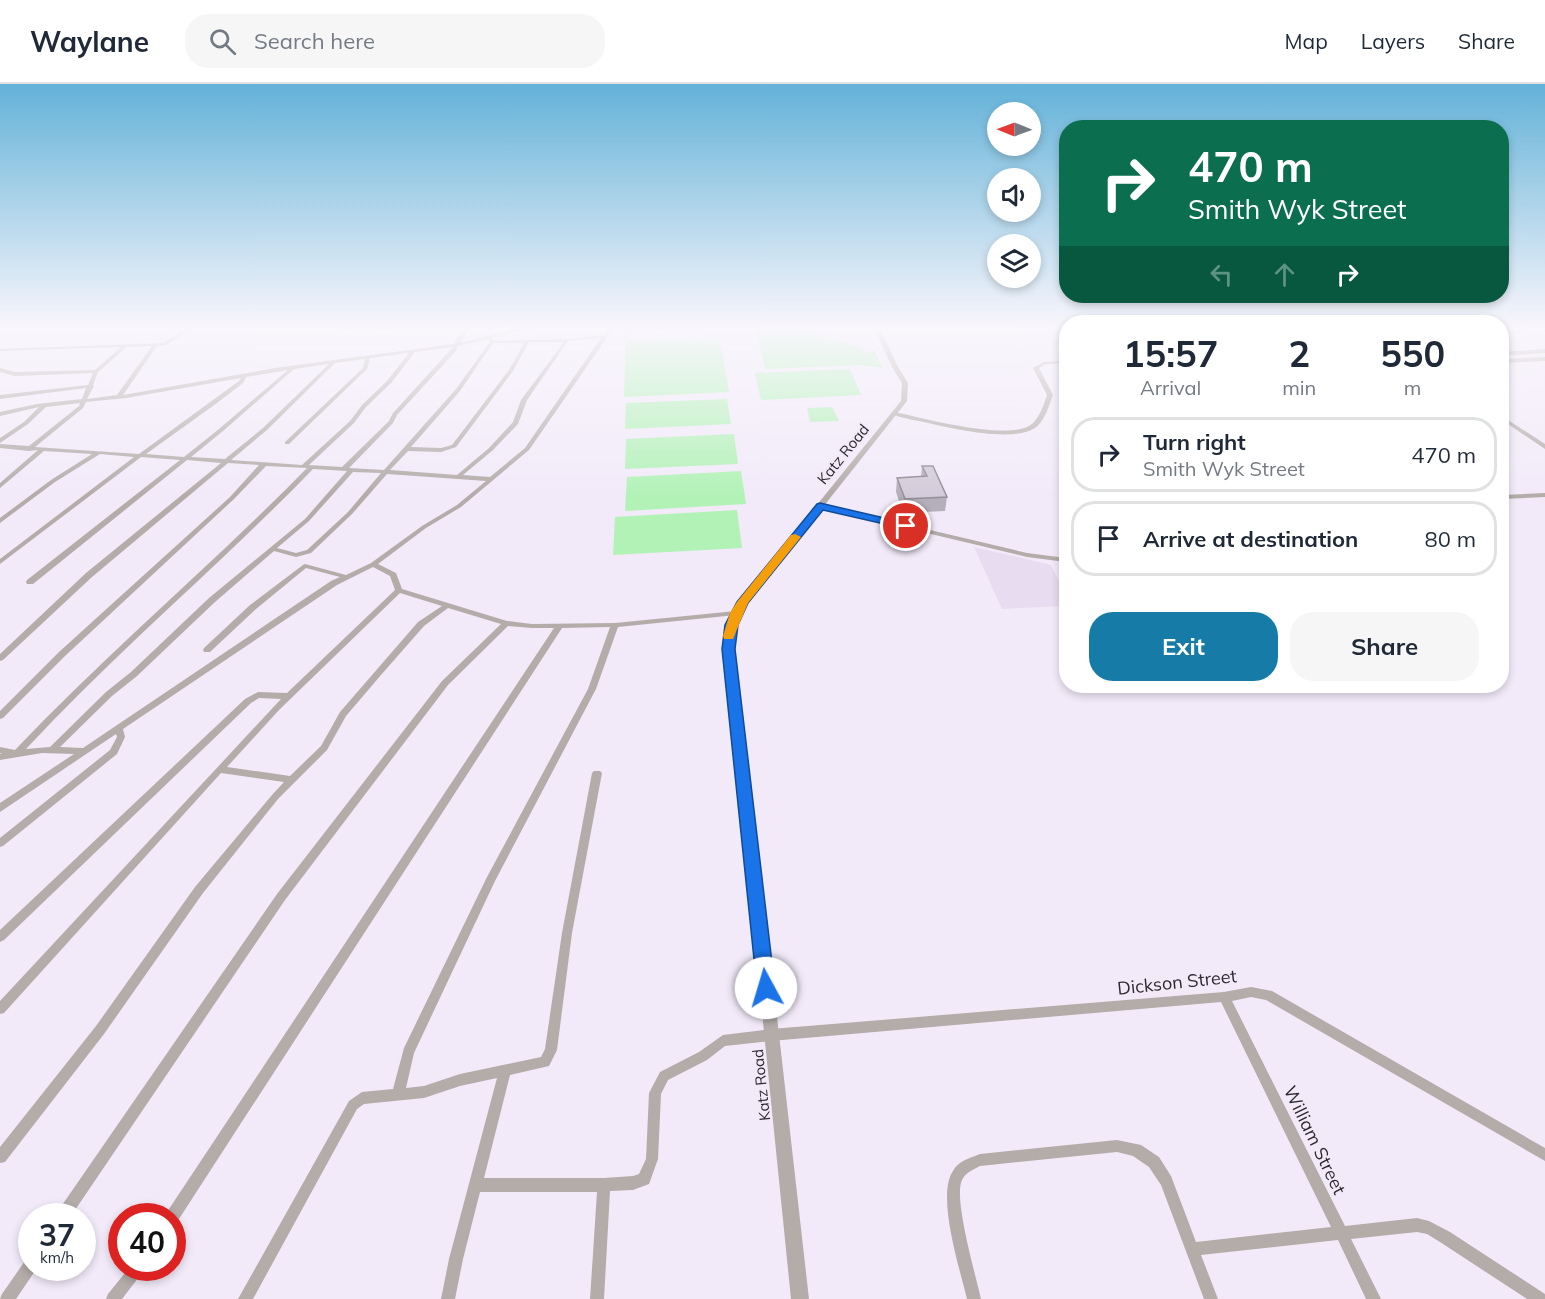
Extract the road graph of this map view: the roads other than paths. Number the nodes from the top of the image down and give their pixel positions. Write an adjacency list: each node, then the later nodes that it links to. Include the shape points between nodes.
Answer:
1 (92, 383): 16 (street)
2 (129, 383): 18 (street)
3 (204, 383): 18 (street)
4 (240, 383): 34 (street)
5 (276, 383): 35 (street)
6 (313, 383): 36 (street)
7 (350, 383): 25 (street)
8 (388, 383): 38 (street)
9 (423, 383): 39 (street)
10 (463, 383): 30 (street)
11 (501, 383): 30 (street, via 453,446 441,450)
12 (536, 383): 41 (street, via 524,400 516,423)
13 (571, 383): 42 (street, via 532,443)
14 (904, 383): 22 (street, Katz Road, via 907,389 904,400)
15 (1044, 383): 22 (street, via 1050,395 1036,422 1026,429 988,431)
16 (91, 386): 17 (street); 19 (street)
17 (0, 397)
18 (119, 397): 19 (street)
19 (85, 400): 20 (street); 29 (street)
20 (45, 405): 21 (street); 24 (street)
21 (0, 414)
22 (895, 414): 46 (street, Katz Road)
23 (1509, 423): 28 (street)
24 (0, 441)
25 (287, 443)
26 (0, 446): 27 (street)
27 (14, 447): 29 (street); 33 (street)
28 (1545, 447)
29 (29, 449): 31 (street)
30 (406, 449): 40 (street)
31 (42, 450): 32 (street); 43 (street)
32 (99, 452): 34 (street); 47 (street)
33 (1, 454)
34 (143, 455): 35 (street); 50 (street)
35 (186, 459): 36 (street); 53 (street)
36 (226, 462): 37 (street); 61 (street, via 89,575)
37 (263, 465): 38 (street); 63 (street)
38 (307, 467): 39 (street); 68 (street, via 268,512 60,708)
39 (347, 470): 40 (street); 48 (street, via 308,520)
40 (386, 471): 41 (street); 48 (street, via 309,552 296,555)
41 (459, 476): 42 (street)
42 (490, 479): 51 (street, via 459,506)
43 (0, 486)
44 (1545, 495): 45 (street)
45 (1509, 497)
46 (820, 506): 49 (street); 56 (street, Katz Road)
47 (0, 521)
48 (272, 549): 66 (street)
49 (1059, 559)
50 (0, 562)
51 (373, 564): 52 (street); 54 (street, via 393,575)
52 (347, 577): 60 (street, via 305,566); 64 (street)
53 (30, 582)
54 (399, 590): 55 (street); 62 (street)
55 (447, 605): 57 (street); 72 (street, via 422,624 378,673 343,714 324,748)
56 (736, 613): 58 (street); 78 (street, Katz Road, via 728,649)
57 (506, 623): 59 (street); 85 (street, via 445,683 280,897)
58 (615, 625): 59 (street); 80 (street, via 592,689 491,880 408,1052)
59 (559, 626): 86 (street)
60 (207, 650)
61 (0, 658)
62 (289, 696): 70 (street); 75 (street, via 258,696 248,701)
63 (0, 716)
64 (119, 729): 67 (street); 74 (street, via 121,737 114,752)
65 (0, 750): 68 (street)
66 (52, 750): 67 (street); 68 (street)
67 (86, 751): 73 (street)
68 (17, 754): 69 (street)
69 (0, 757)
70 (221, 770): 72 (street); 77 (street)
71 (597, 774): 79 (street, via 567,933 551,1050 545,1062)
72 (292, 780): 82 (street, via 199,890 100,1030)
73 (0, 808)
74 (0, 843)
75 (0, 937)
76 (1224, 997): 78 (street, Dickson Street); 81 (street, Dickson Street, via 1251,992 1268,995); 87 (street, William Street)
77 (0, 1010)
78 (771, 1035): 84 (street, Dickson Street, via 723,1041 664,1076 655,1093 652,1159 644,1179); 96 (street, Katz Road)
79 (505, 1071): 80 (street); 83 (street)
80 (398, 1095): 93 (street, via 362,1098 353,1105)
81 (1545, 1155)
82 (0, 1157)
83 (476, 1185): 84 (street); 94 (street)
84 (604, 1185): 95 (street)
85 (72, 1203)
86 (181, 1203)
87 (1341, 1233): 88 (street); 99 (street, William Street); 100 (street, via 1403,1225 1429,1228)
88 (1192, 1249): 97 (street, via 1166,1181 1154,1162 1136,1150 1117,1146 980,1160 963,1167 954,1182 953,1202); 98 (street)
89 (20, 1281): 91 (street)
90 (127, 1281): 92 (street)
91 (7, 1299)
92 (113, 1299)
93 (245, 1299)
94 (448, 1299)
95 (597, 1299)
96 (800, 1299)
97 (974, 1299)
98 (1211, 1299)
99 (1374, 1299)
100 (1540, 1299)

